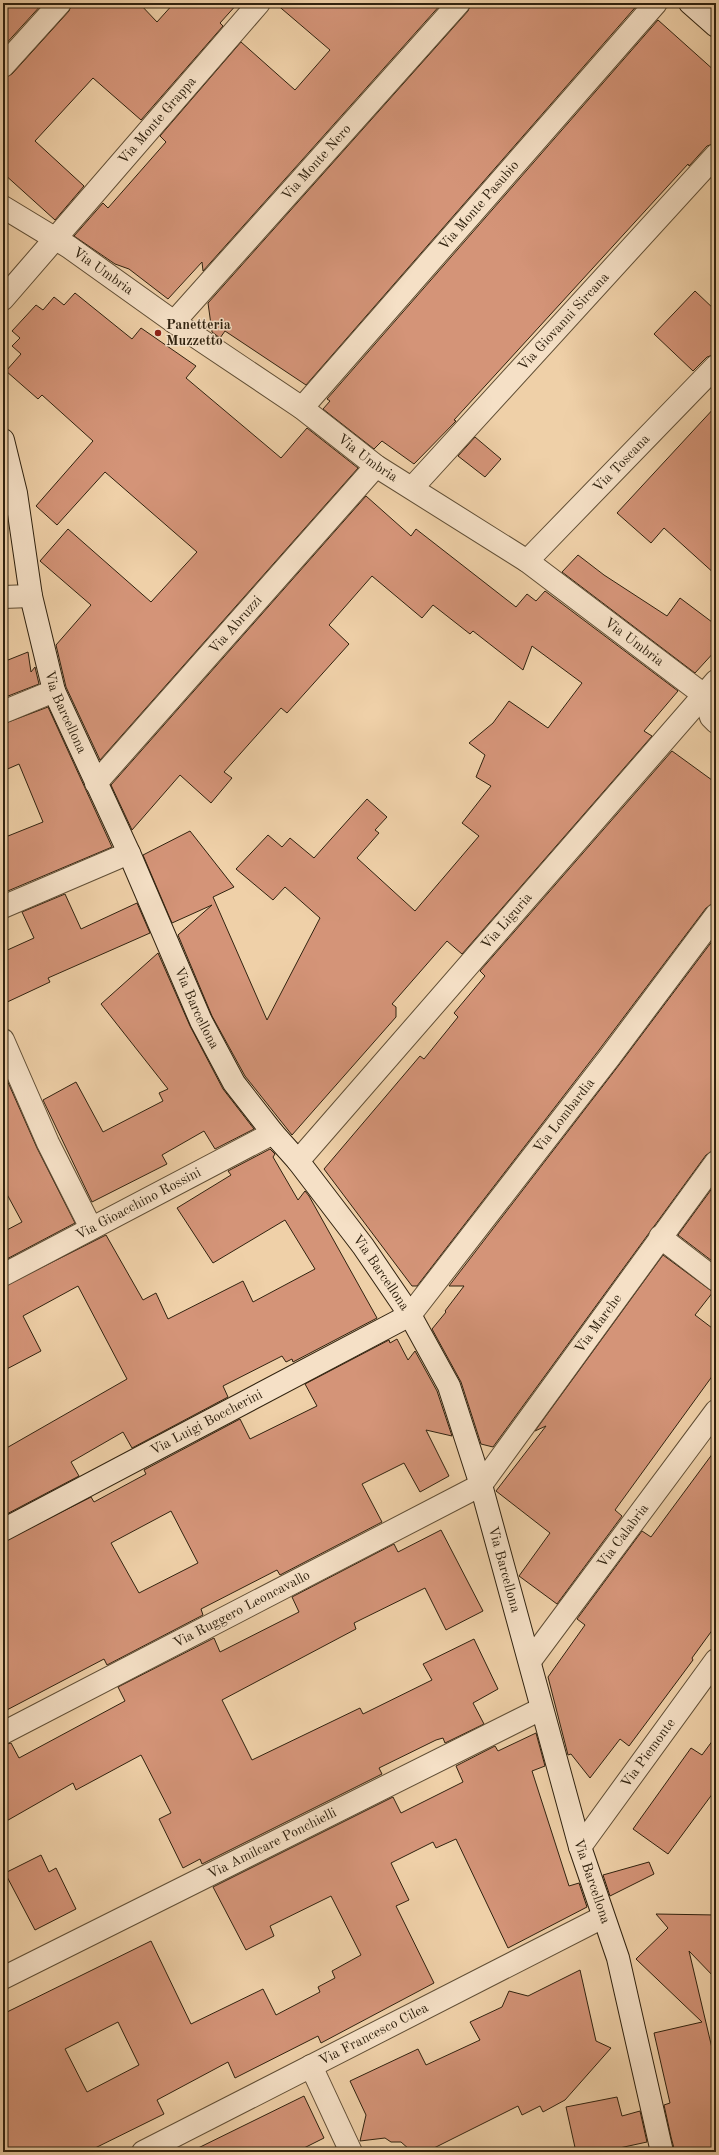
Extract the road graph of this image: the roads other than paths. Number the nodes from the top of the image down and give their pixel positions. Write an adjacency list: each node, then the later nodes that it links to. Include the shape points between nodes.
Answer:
1 (60, 3): 7 (street)
2 (259, 3): 10 (street, Via Monte Grappa)
3 (459, 3): 12 (street, Via Monte Nero)
4 (656, 3): 14 (street, Via Monte Pasubio)
5 (690, 3): 6 (street)
6 (716, 26)
7 (3, 66)
8 (716, 155): 17 (street, Via Giovanni Sircana)
9 (3, 207): 10 (street, Via Umbria)
10 (55, 237): 11 (street); 12 (street, Via Umbria)
11 (3, 299)
12 (174, 322): 14 (street, Via Umbria)
13 (716, 366): 18 (street, Via Toscana)
14 (302, 408): 16 (street, Via Umbria)
15 (3, 440): 19 (street, Via Barcellona, via 16,493)
16 (376, 466): 17 (street, Via Umbria); 25 (street, Via Abruzzi)
17 (412, 488): 18 (street, Via Umbria)
18 (527, 561): 21 (street, Via Umbria)
19 (31, 596): 20 (street); 22 (street, Via Barcellona)
20 (3, 597)
21 (710, 688): 24 (street, via 711,717); 31 (street, Via Liguria)
22 (54, 691): 23 (street); 25 (street, Via Barcellona)
23 (3, 712)
24 (716, 722)
25 (96, 783): 26 (street, Via Barcellona)
26 (129, 853): 27 (street); 30 (street, Via Barcellona, via 201,1021 234,1083)
27 (3, 907)
28 (716, 915): 37 (street, Via Lombardia)
29 (3, 1040): 33 (street, via 48,1143)
30 (273, 1133): 31 (street, Via Barcellona); 33 (street, Via Gioacchino Rossini)
31 (298, 1161): 37 (street, Via Barcellona, via 363,1246)
32 (716, 1162): 34 (street, Via Marche)
33 (90, 1228): 35 (street, Via Gioacchino Rossini)
34 (660, 1237): 36 (street); 39 (street, Via Marche)
35 (3, 1275)
36 (716, 1280)
37 (410, 1315): 39 (street, Via Barcellona, via 449,1386); 40 (street, Via Luigi Boccherini)
38 (716, 1411): 42 (street, Via Calabria)
39 (481, 1484): 42 (street, Via Barcellona); 44 (street, Via Ruggero Leoncavallo)
40 (3, 1530)
41 (716, 1660): 45 (street, Via Piemonte)
42 (530, 1661): 43 (street, Via Barcellona)
43 (541, 1709): 45 (street, Via Barcellona); 47 (street, Via Amilcare Ponchielli)
44 (3, 1733)
45 (580, 1847): 46 (street, Via Barcellona)
46 (603, 1917): 48 (street, Via Francesco Cilea); 51 (street, Via Barcellona, via 618,1958)
47 (3, 1978)
48 (311, 2066): 49 (street, Via Francesco Cilea); 50 (street)
49 (143, 2152)
50 (351, 2152)
51 (662, 2152)

